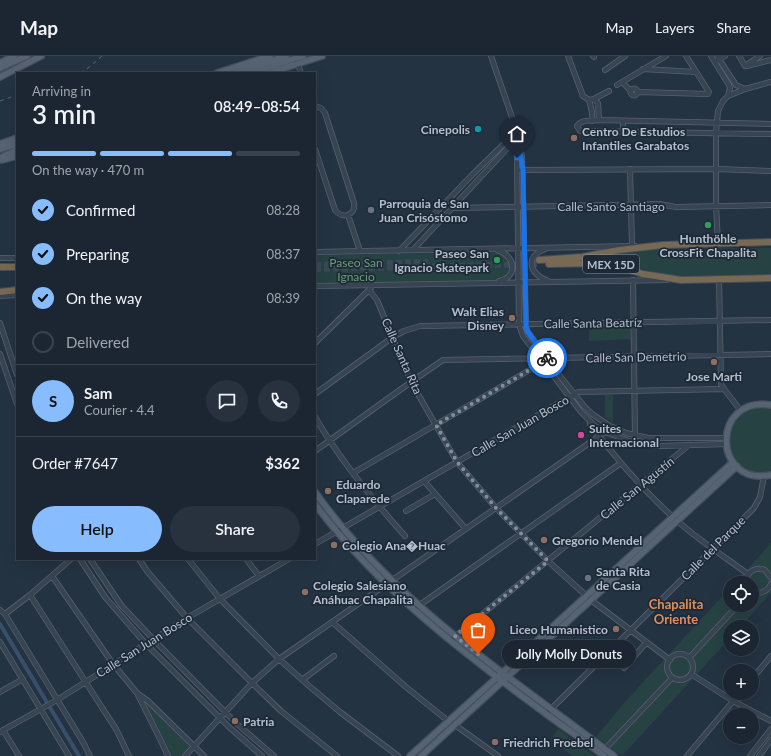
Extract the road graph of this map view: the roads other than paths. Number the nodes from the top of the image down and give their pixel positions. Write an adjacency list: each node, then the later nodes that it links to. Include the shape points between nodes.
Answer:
1 (14, 56): 21 (main road)
2 (27, 56): 23 (main road)
3 (37, 56): 32 (main road)
4 (41, 56): 32 (main road)
5 (270, 56): 26 (main road)
6 (286, 56): 27 (main road)
7 (303, 56): 20 (main road)
8 (322, 56): 20 (main road)
9 (491, 56): 46 (street)
10 (568, 56): 39 (street, via 583,96)
11 (625, 56): 25 (street)
12 (666, 56): 24 (street)
13 (686, 56): 31 (street)
14 (711, 56): 18 (street)
15 (725, 56): 18 (street)
16 (739, 56): 22 (street)
17 (760, 56): 22 (street)
18 (717, 59): 36 (street, via 736,85); 38 (street, via 730,88)
19 (771, 60): 22 (street)
20 (297, 61): 28 (main road); 29 (main road); 30 (street)
21 (0, 63)
22 (748, 66)
23 (0, 68)
24 (643, 69): 31 (street); 33 (street)
25 (605, 70)
26 (220, 72)
27 (238, 72)
28 (255, 72)
29 (271, 72)
30 (301, 72)
31 (696, 72): 33 (street, via 709,94 638,92 633,96)
32 (0, 76)
33 (622, 82): 35 (street)
34 (771, 82): 36 (street)
35 (617, 85)
36 (745, 89): 38 (street)
37 (609, 91): 39 (street)
38 (728, 96): 44 (street, via 720,106)
39 (592, 100): 41 (street); 42 (street, via 598,103)
40 (316, 106): 75 (street, via 325,113 354,202 354,209)
41 (592, 120): 42 (street); 47 (street, via 580,122 578,129)
42 (599, 120): 43 (street)
43 (623, 121): 44 (street); 47 (street)
44 (716, 122): 45 (street); 48 (street)
45 (771, 124)
46 (515, 131): 51 (street); 67 (street)
47 (623, 132): 48 (street)
48 (716, 133): 49 (street); 63 (street)
49 (771, 134)
50 (16, 138): 54 (main road)
51 (517, 139): 64 (street); 65 (street); 68 (street)
52 (16, 143): 54 (main road)
53 (16, 143): 55 (main road)
54 (0, 145)
55 (0, 149)
56 (16, 150): 59 (main road)
57 (16, 151): 61 (main road)
58 (316, 152): 75 (street, via 335,210 340,215)
59 (0, 155)
60 (16, 156): 61 (main road)
61 (0, 160)
62 (630, 169): 63 (street); 65 (street); 69 (street)
63 (717, 169): 66 (street); 70 (street)
64 (517, 170): 65 (street); 72 (street)
65 (523, 170): 73 (street)
66 (771, 171)
67 (467, 180): 68 (street); 76 (street)
68 (474, 183): 74 (street)
69 (631, 205): 70 (street, Calle Santo Santiago); 73 (street, Calle Santo Santiago); 81 (street)
70 (716, 205): 71 (street, Calle Santo Santiago); 79 (street)
71 (771, 205)
72 (518, 206): 73 (street, Calle Santo Santiago); 74 (street, Calle Santo Santiago); 82 (street)
73 (524, 206): 83 (street)
74 (452, 208): 77 (street)
75 (348, 215): 88 (street)
76 (431, 218): 77 (street); 86 (street)
77 (436, 224): 87 (street)
78 (771, 242): 79 (highway, MEX 15D)
79 (718, 243): 80 (highway, MEX 15D)
80 (663, 245): 81 (street); 97 (highway, MEX 15D, via 540,262 603,263 643,274)
81 (632, 246): 84 (street)
82 (518, 248): 83 (street); 85 (street); 100 (street)
83 (525, 248): 84 (street); 101 (street)
84 (548, 248): 98 (street, via 536,254 532,263 535,273)
85 (494, 249): 87 (street); 99 (street, via 511,259 510,275 501,281)
86 (399, 250): 87 (street); 88 (street)
87 (413, 250)
88 (360, 251): 89 (street)
89 (316, 252)
90 (0, 258): 91 (street)
91 (16, 258)
92 (16, 266): 93 (highway)
93 (1, 267)
94 (771, 278): 95 (highway, MEX 15D)
95 (719, 279): 97 (highway, MEX 15D); 108 (street)
96 (633, 280): 97 (street); 98 (street); 109 (street)
97 (681, 280)
98 (551, 282): 101 (street)
99 (476, 283): 100 (street); 102 (street)
100 (519, 283): 101 (street); 111 (street)
101 (526, 283): 112 (street)
102 (374, 285): 103 (street); 104 (street)
103 (316, 286)
104 (369, 290): 113 (street, Calle Santa Rita, via 377,300); 114 (street)
105 (16, 292): 106 (highway)
106 (1, 293)
107 (771, 320): 108 (street, Calle Santa Beatríz)
108 (719, 321): 109 (street, Calle Santa Beatríz); 117 (street)
109 (634, 322): 112 (street, Calle Santa Beatríz); 118 (street)
110 (0, 323): 121 (street)
111 (519, 324): 112 (street, Calle Santa Beatríz); 113 (street, Calle Santa Beatríz, via 424,326); 120 (street, via 523,336)
112 (526, 324): 119 (street, via 528,332)
113 (393, 337): 122 (street, Calle Santa Rita); 125 (street, Calle Santa Beatríz)
114 (316, 342)
115 (0, 354): 128 (street)
116 (771, 354): 117 (street, Calle San Demetrio)
117 (720, 355): 118 (street, Calle San Demetrio); 123 (street)
118 (634, 357): 119 (street, Calle San Demetrio); 124 (street)
119 (548, 359): 120 (street, Calle San Demetrio); 126 (street)
120 (542, 361): 122 (street, Calle San Demetrio, via 443,360); 127 (street); 133 (street)
121 (16, 373)
122 (411, 382): 133 (street, Calle Santa Rita); 138 (street, Calle San Demetrio)
123 (724, 390): 124 (street, Calle San Juan Bosco); 130 (street)
124 (635, 392): 126 (street, Calle San Juan Bosco); 136 (street)
125 (316, 393)
126 (575, 394): 127 (street, Calle San Juan Bosco); 136 (street, via 601,421)
127 (569, 397): 131 (street); 143 (street, Calle San Juan Bosco)
128 (16, 401)
129 (771, 405): 130 (main road, via 754,405)
130 (741, 411): 139 (main road, via 730,423)
131 (581, 412): 134 (street); 135 (street)
132 (316, 419): 138 (street)
133 (436, 425): 143 (street, Calle Santa Rita); 146 (street)
134 (604, 432): 135 (street); 140 (street)
135 (599, 436): 144 (street); 155 (street)
136 (635, 436): 137 (street); 140 (street)
137 (689, 439): 139 (street); 141 (street)
138 (330, 441): 142 (street, Calle San Demetrio); 146 (street)
139 (726, 441): 141 (street); 145 (main road)
140 (635, 442): 141 (street, via 660,446)
141 (689, 445): 150 (street, Calle San Agustín)
142 (316, 450)
143 (457, 462): 149 (street, Calle San Juan Bosco); 155 (street, Calle Santa Rita)
144 (621, 463): 150 (street); 162 (street)
145 (735, 464): 148 (main road, via 750,474); 157 (main road); 158 (main road)
146 (353, 473): 154 (street)
147 (771, 475): 148 (main road)
148 (764, 476): 165 (street, Calle del Parque, via 760,497 754,508)
149 (424, 481): 152 (street); 154 (street, Calle San Juan Bosco)
150 (641, 485): 157 (street); 173 (street, Calle San Agustín)
151 (316, 493): 159 (main road)
152 (435, 494): 156 (street); 160 (street)
153 (316, 506): 161 (main road)
154 (379, 507): 159 (street, Calle San Juan Bosco); 163 (street)
155 (496, 508): 160 (street); 162 (street, Calle Santa Rita)
156 (406, 511)
157 (672, 516): 158 (street); 184 (main road)
158 (678, 521): 165 (street); 186 (main road)
159 (343, 528): 161 (street, Calle San Juan Bosco); 179 (main road)
160 (466, 529): 179 (street)
161 (337, 531): 164 (street, Calle San Juan Bosco); 180 (main road)
162 (521, 534): 173 (street, Calle Santa Rita); 187 (street)
163 (405, 536)
164 (316, 543)
165 (714, 548): 175 (street); 194 (street, Calle del Parque)
166 (70, 560): 176 (street)
167 (81, 560): 200 (street, via 109,601)
168 (91, 560): 196 (street, via 121,604)
169 (140, 560): 192 (street)
170 (189, 560): 185 (street)
171 (247, 560): 177 (street)
172 (287, 560): 177 (street, Calle San Juan Bosco)
173 (548, 561): 184 (street, Calle Santa Rita); 195 (street, Calle San Agustín)
174 (769, 570): 175 (street, via 758,568); 178 (street)
175 (748, 574)
176 (52, 576): 183 (street); 206 (street)
177 (259, 576): 185 (street, Calle San Juan Bosco)
178 (771, 578)
179 (392, 580): 180 (street); 187 (main road)
180 (386, 584): 188 (main road); 193 (street)
181 (770, 587): 182 (street)
182 (759, 593)
183 (30, 595): 191 (street); 214 (street)
184 (586, 596): 186 (street, Calle Santa Rita); 210 (main road)
185 (220, 599): 192 (street, Calle San Juan Bosco); 204 (street)
186 (591, 600): 194 (street, Calle Santa Rita); 210 (main road)
187 (420, 604): 188 (street); 195 (main road)
188 (414, 609): 197 (main road)
189 (0, 610): 191 (street)
190 (732, 612): 203 (street)
191 (5, 614): 218 (street)
192 (187, 618): 196 (street, Calle San Juan Bosco); 215 (street)
193 (332, 622): 204 (street); 225 (street)
194 (630, 631): 199 (street, Calle Santa Rita); 221 (street, Calle del Parque)
195 (455, 636): 197 (street, Calle San Agustín); 210 (main road)
196 (154, 640): 200 (street, Calle San Juan Bosco); 222 (street)
197 (450, 640): 210 (main road)
198 (0, 642): 212 (street)
199 (646, 643): 205 (street, Calle Santa Rita); 207 (street)
200 (146, 644): 206 (street, Calle San Juan Bosco); 224 (street)
201 (334, 656): 213 (street)
202 (771, 656): 208 (street)
203 (689, 658): 205 (street, via 679,654); 209 (street, via 693,665)
204 (279, 659): 213 (street); 215 (street)
205 (670, 660): 211 (street, via 667,669)
206 (113, 664): 214 (street, Calle San Juan Bosco); 217 (street)
207 (624, 668)
208 (759, 671)
209 (691, 674): 211 (street, via 684,680); 219 (street)
210 (502, 677): 221 (main road); 223 (main road); 225 (main road); 227 (main road)
211 (672, 678): 233 (street)
212 (23, 680): 216 (street); 220 (street)
213 (302, 680): 244 (street)
214 (86, 682): 218 (street, Calle San Juan Bosco); 237 (street, via 116,729)
215 (252, 683): 222 (street); 243 (street, via 281,711)
216 (0, 692)
217 (137, 693): 232 (street); 238 (street)
218 (55, 701): 220 (street, Calle San Juan Bosco); 236 (street)
219 (733, 701): 226 (street); 249 (street)
220 (42, 709): 229 (street, Calle San Juan Bosco); 235 (street)
221 (551, 710): 223 (street, Calle del Parque); 231 (main road)
222 (225, 712): 224 (street); 242 (street)
223 (546, 714): 231 (main road)
224 (220, 718): 232 (street); 241 (street)
225 (448, 721): 245 (main road)
226 (771, 721)
227 (455, 725): 246 (main road); 247 (street)
228 (771, 729): 250 (street)
229 (1, 731): 234 (street)
230 (771, 740): 251 (street)
231 (594, 745): 233 (main road)
232 (194, 747): 239 (street); 240 (street)
233 (602, 754): 248 (main road)
234 (19, 756)
235 (68, 756)
236 (90, 756)
237 (129, 756)
238 (168, 756)
239 (185, 756)
240 (204, 756)
241 (262, 756)
242 (274, 756)
243 (337, 756)
244 (398, 756)
245 (410, 756)
246 (421, 756)
247 (498, 756)
248 (614, 756)
249 (687, 756)
250 (750, 756)
251 (759, 756)

